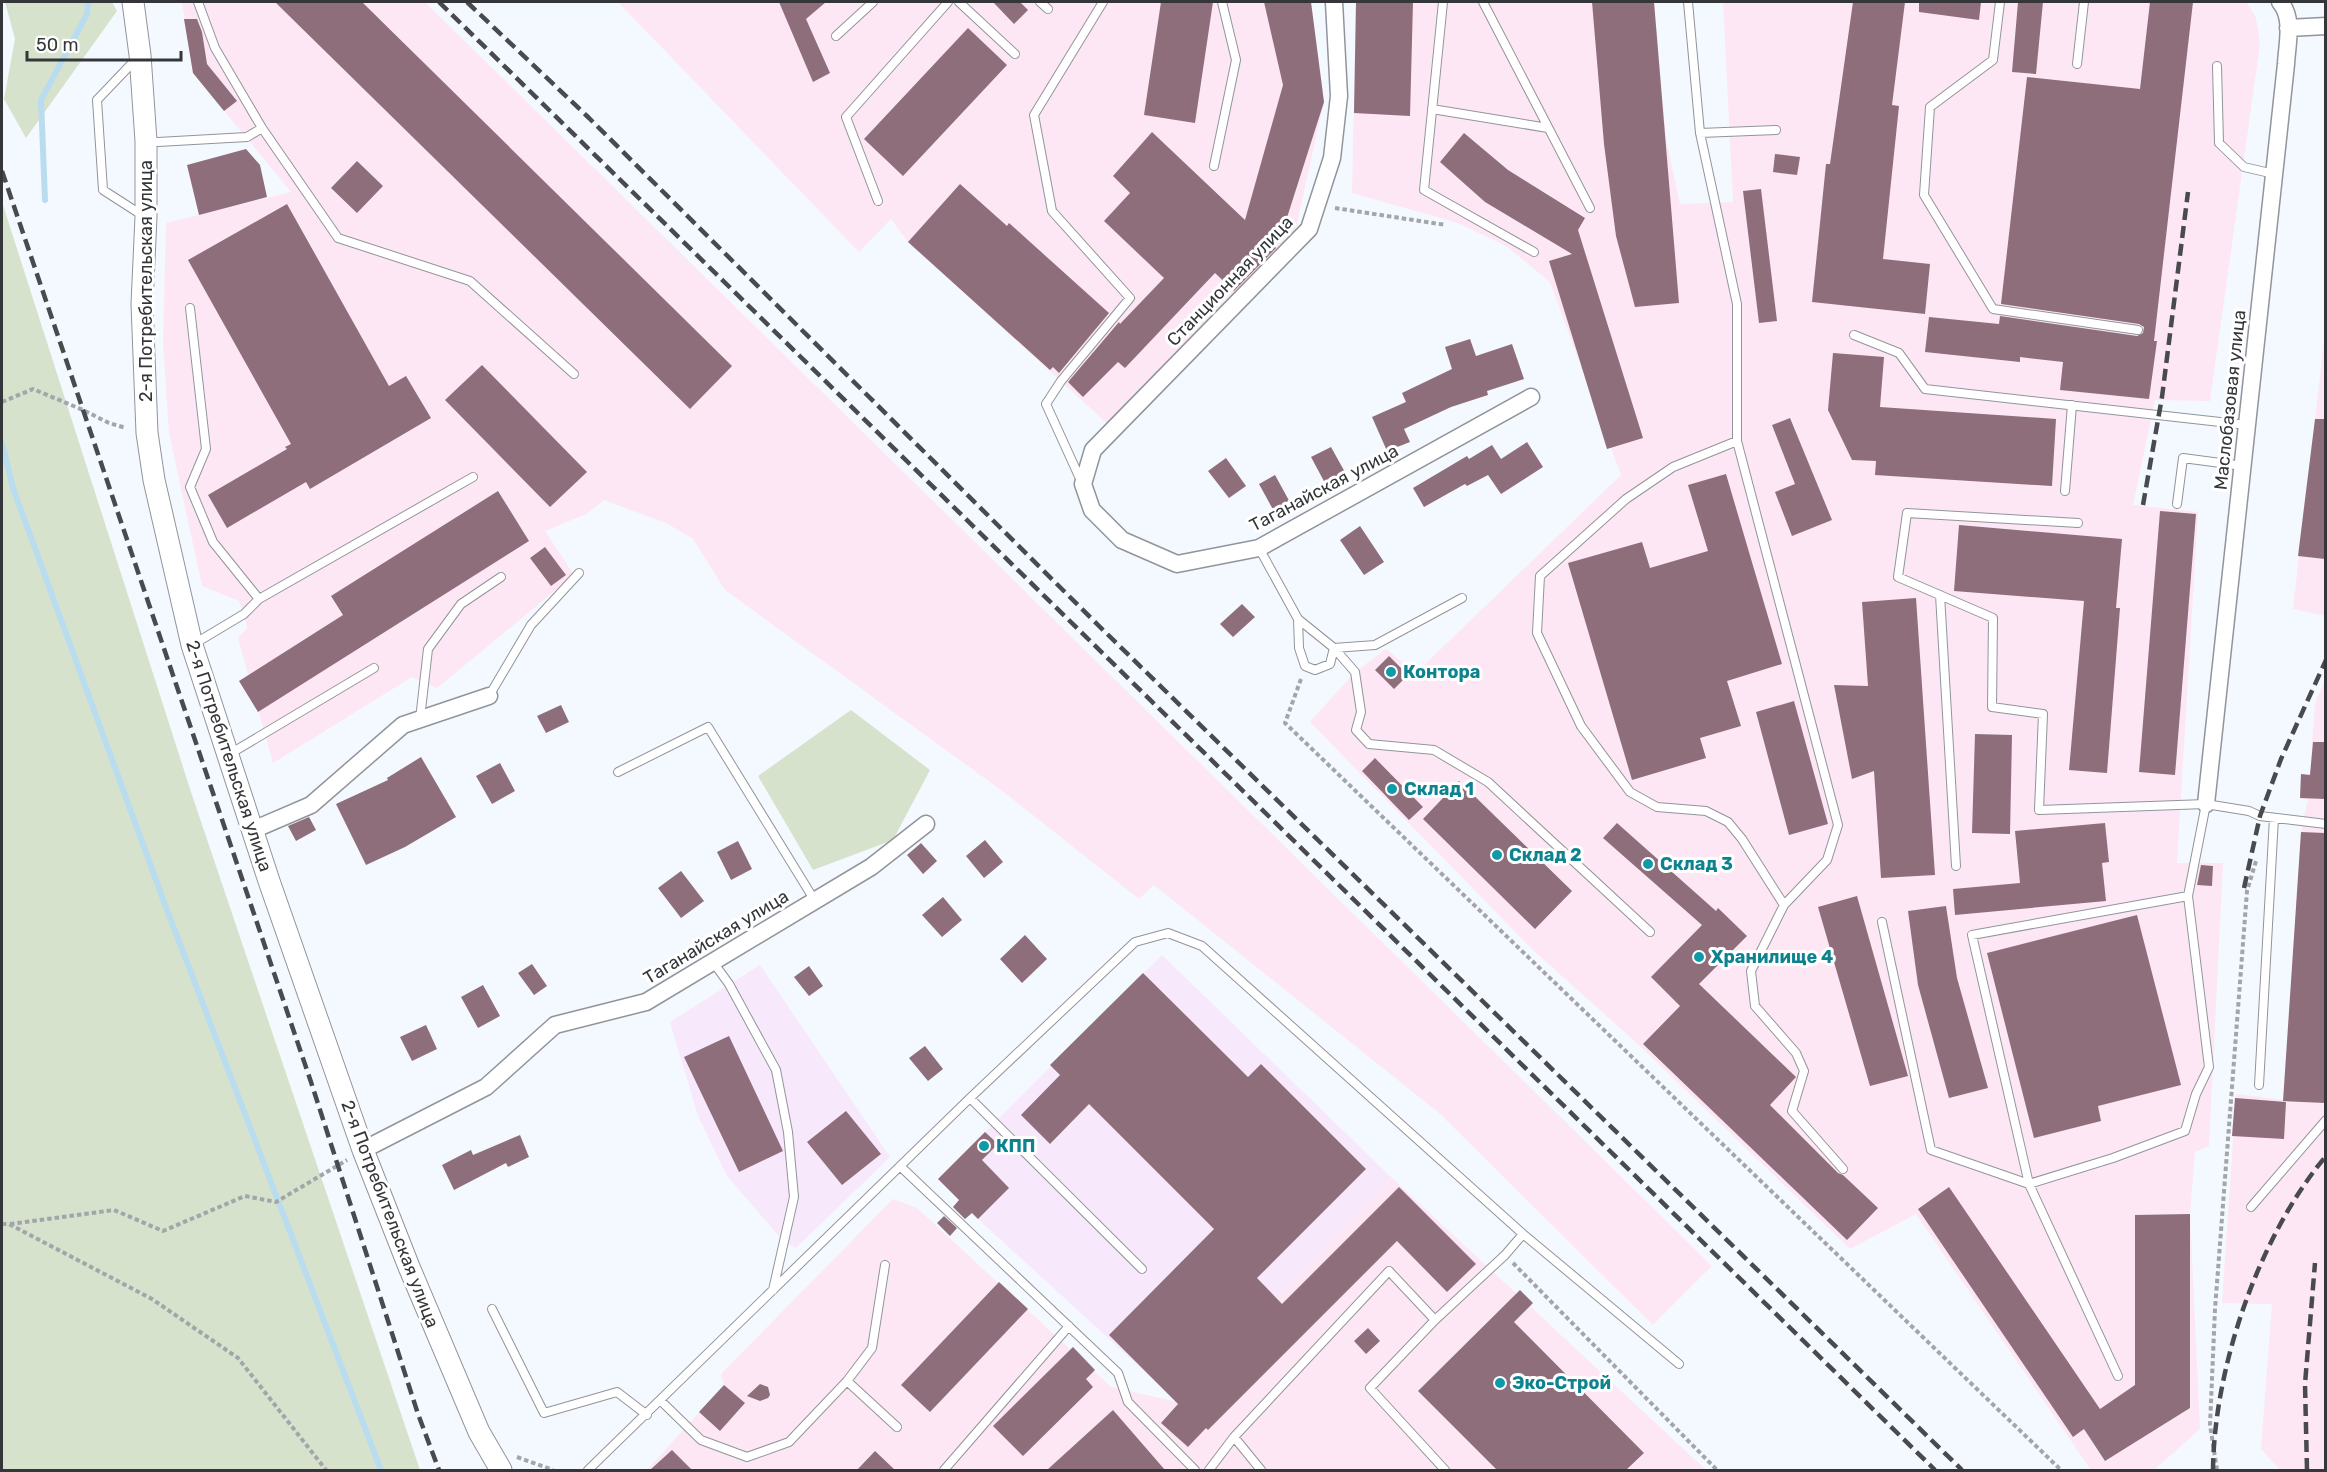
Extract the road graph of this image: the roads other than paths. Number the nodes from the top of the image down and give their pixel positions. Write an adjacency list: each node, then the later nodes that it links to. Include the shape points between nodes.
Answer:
1 (133, 2): 21 (street, 2-я Потребительская улица)
2 (198, 2): 25 (lane, via 215,48)
3 (873, 2): 19 (lane)
4 (948, 2): 32 (lane, via 846,117)
5 (959, 2): 20 (lane)
6 (1040, 2): 16 (lane)
7 (1103, 2): 46 (lane, via 1034,115 1052,211 1130,298 1046,404)
8 (1222, 2): 30 (lane, via 1236,60)
9 (1334, 2): 46 (street, Станционная улица, via 1339,96 1332,158 1309,229 1093,450)
10 (1443, 2): 24 (lane)
11 (1483, 2): 26 (lane)
12 (1688, 2): 28 (lane)
13 (2000, 2): 37 (lane, via 1993,60 1930,108 1924,195 1993,309)
14 (2084, 2): 22 (lane)
15 (2280, 2): 18 (street, Маслобазовая улица, via 2287,9)
16 (1048, 9)
17 (2325, 26): 18 (street)
18 (2288, 28): 31 (street, Маслобазовая улица)
19 (836, 36)
20 (1015, 54)
21 (141, 55): 29 (street, 2-я Потребительская улица); 34 (lane, via 97,100 103,190)
22 (2077, 64)
23 (2217, 66): 31 (lane, via 2219,143 2244,167)
24 (1432, 109): 26 (lane); 35 (lane, via 1424,190)
25 (262, 128): 29 (lane, via 247,136); 39 (lane, via 338,238 470,281)
26 (1548, 128): 33 (lane)
27 (1776, 130): 28 (lane)
28 (1700, 133): 43 (lane, via 1737,304)
29 (146, 141): 34 (street, 2-я Потребительская улица)
30 (1214, 166)
31 (2274, 174): 42 (street, Маслобазовая улица)
32 (878, 201)
33 (1590, 208)
34 (146, 217): 57 (street, 2-я Потребительская улица, via 142,304 147,433)
35 (1534, 252)
36 (190, 308): 55 (lane, via 206,449 190,487 213,542)
37 (2138, 330)
38 (1854, 334): 41 (lane, via 1899,353 1925,389)
39 (574, 374)
40 (1532, 397): 50 (street, Таганайская улица)
41 (2072, 405): 42 (lane); 47 (lane)
42 (2247, 425): 44 (street, Маслобазовая улица)
43 (1737, 441): 72 (lane, via 1839,825 1827,860); 72 (lane, via 1674,466 1626,499 1540,576 1537,633 1581,726 1630,792 1657,807 1706,811 1728,822)
44 (2243, 466): 48 (lane, via 2183,458); 64 (street, Маслобазовая улица)
45 (473, 477): 55 (lane)
46 (1083, 484): 50 (street, Таганайская улица, via 1092,510 1122,540 1177,564)
47 (2065, 491)
48 (2177, 504)
49 (2078, 523): 53 (lane, via 1907,513 1898,577)
50 (1259, 548): 56 (lane)
51 (579, 573): 60 (lane, via 531,625)
52 (501, 577): 61 (lane, via 461,604 428,649)
53 (1940, 595): 64 (lane, via 1993,618 1992,707 2043,714 2038,810); 69 (lane)
54 (1461, 598): 58 (lane, via 1375,645)
55 (259, 599): 57 (lane, via 244,614)
56 (1298, 619): 58 (lane); 58 (lane, via 1299,648 1305,666 1315,670 1330,664)
57 (192, 645): 62 (street, 2-я Потребительская улица)
58 (1334, 648): 74 (lane, via 1355,672 1361,712 1356,730 1368,744 1434,750 1488,782)
59 (374, 668): 62 (lane)
60 (489, 696): 61 (street)
61 (420, 719): 68 (street, via 403,725 311,805)
62 (228, 755): 68 (street, 2-я Потребительская улица)
63 (618, 772): 71 (lane, via 708,727)
64 (2206, 804): 65 (lane); 70 (lane)
65 (2274, 818): 67 (lane); 76 (lane)
66 (926, 824): 71 (street, Таганайская улица, via 871,867)
67 (2325, 824)
68 (253, 830): 79 (street, 2-я Потребительская улица)
69 (1956, 866)
70 (2188, 896): 82 (lane, via 2209,1067 2196,1094 2186,1131); 82 (lane, via 1972,935)
71 (815, 901): 75 (street, Таганайская улица)
72 (1784, 905): 81 (lane, via 1751,971 1755,1005 1796,1053 1804,1071 1792,1111)
73 (1882, 922): 82 (lane, via 1931,1150)
74 (1650, 932)
75 (713, 962): 79 (street, Таганайская улица, via 646,1002 555,1025 486,1087); 87 (lane, via 776,1070 788,1132 794,1197)
76 (2259, 1085)
77 (970, 1098): 80 (lane); 84 (lane, via 1135,942 1168,933 1202,946); 86 (lane)
78 (2325, 1120): 83 (lane)
79 (363, 1150): 98 (street, 2-я Потребительская улица, via 479,1432)
80 (900, 1166): 87 (lane); 90 (lane)
81 (1843, 1169)
82 (2029, 1184): 92 (lane)
83 (2251, 1207)
84 (1523, 1233): 89 (lane); 91 (lane)
85 (885, 1265): 93 (lane, via 872,1348)
86 (1142, 1269)
87 (773, 1290): 94 (lane)
88 (492, 1309): 95 (lane, via 544,1413 618,1392)
89 (1435, 1320): 97 (lane, via 1389,1271); 104 (lane, via 1370,1388)
90 (1069, 1326): 100 (lane); 101 (lane, via 1118,1373 1128,1402)
91 (1679, 1364)
92 (2118, 1376)
93 (847, 1382): 94 (lane, via 789,1442 747,1457 701,1440); 96 (lane)
94 (661, 1401): 95 (lane)
95 (647, 1415): 99 (lane)
96 (897, 1427)
97 (1234, 1437): 102 (lane); 103 (lane)
98 (506, 1462)
99 (588, 1470)
100 (944, 1470)
101 (1195, 1470)
102 (1209, 1470)
103 (1261, 1470)
104 (1445, 1470)

